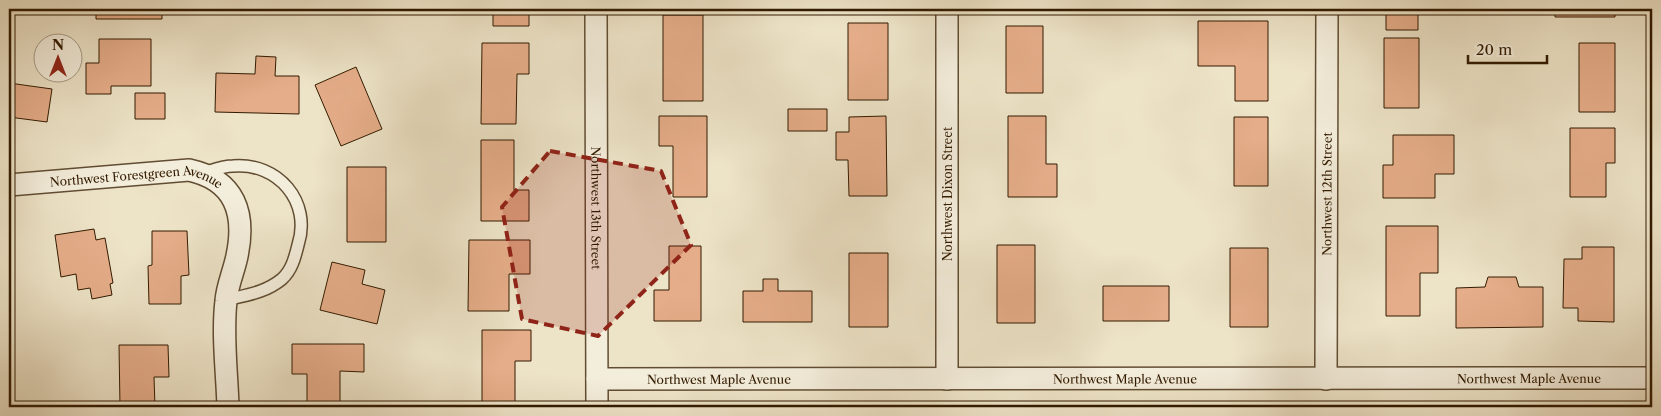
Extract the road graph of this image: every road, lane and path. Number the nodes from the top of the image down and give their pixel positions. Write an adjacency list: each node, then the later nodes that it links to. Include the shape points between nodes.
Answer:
1 (596, 9): 8 (street, Northwest 13th Street)
2 (947, 9): 9 (street, Northwest Dixon Street)
3 (1327, 9): 10 (street, Northwest 12th Street)
4 (203, 173): 5 (street, Northwest Forestgreen Avenue, via 189,170); 6 (street, Northwest Forestgreen Avenue, via 216,179 232,194 238,207 238,255); 6 (lane, via 234,166 260,170 283,181 294,194 301,217 300,240 292,265 283,278 264,291)
5 (9, 185)
6 (226, 300): 11 (street, Northwest Forestgreen Avenue)
7 (1652, 378): 10 (street, Northwest Maple Avenue)
8 (597, 379): 9 (street, Northwest Maple Avenue); 12 (street, Northwest 13th Street)
9 (947, 379): 10 (street, Northwest Maple Avenue)
10 (1326, 379)
11 (228, 407)
12 (596, 407)

